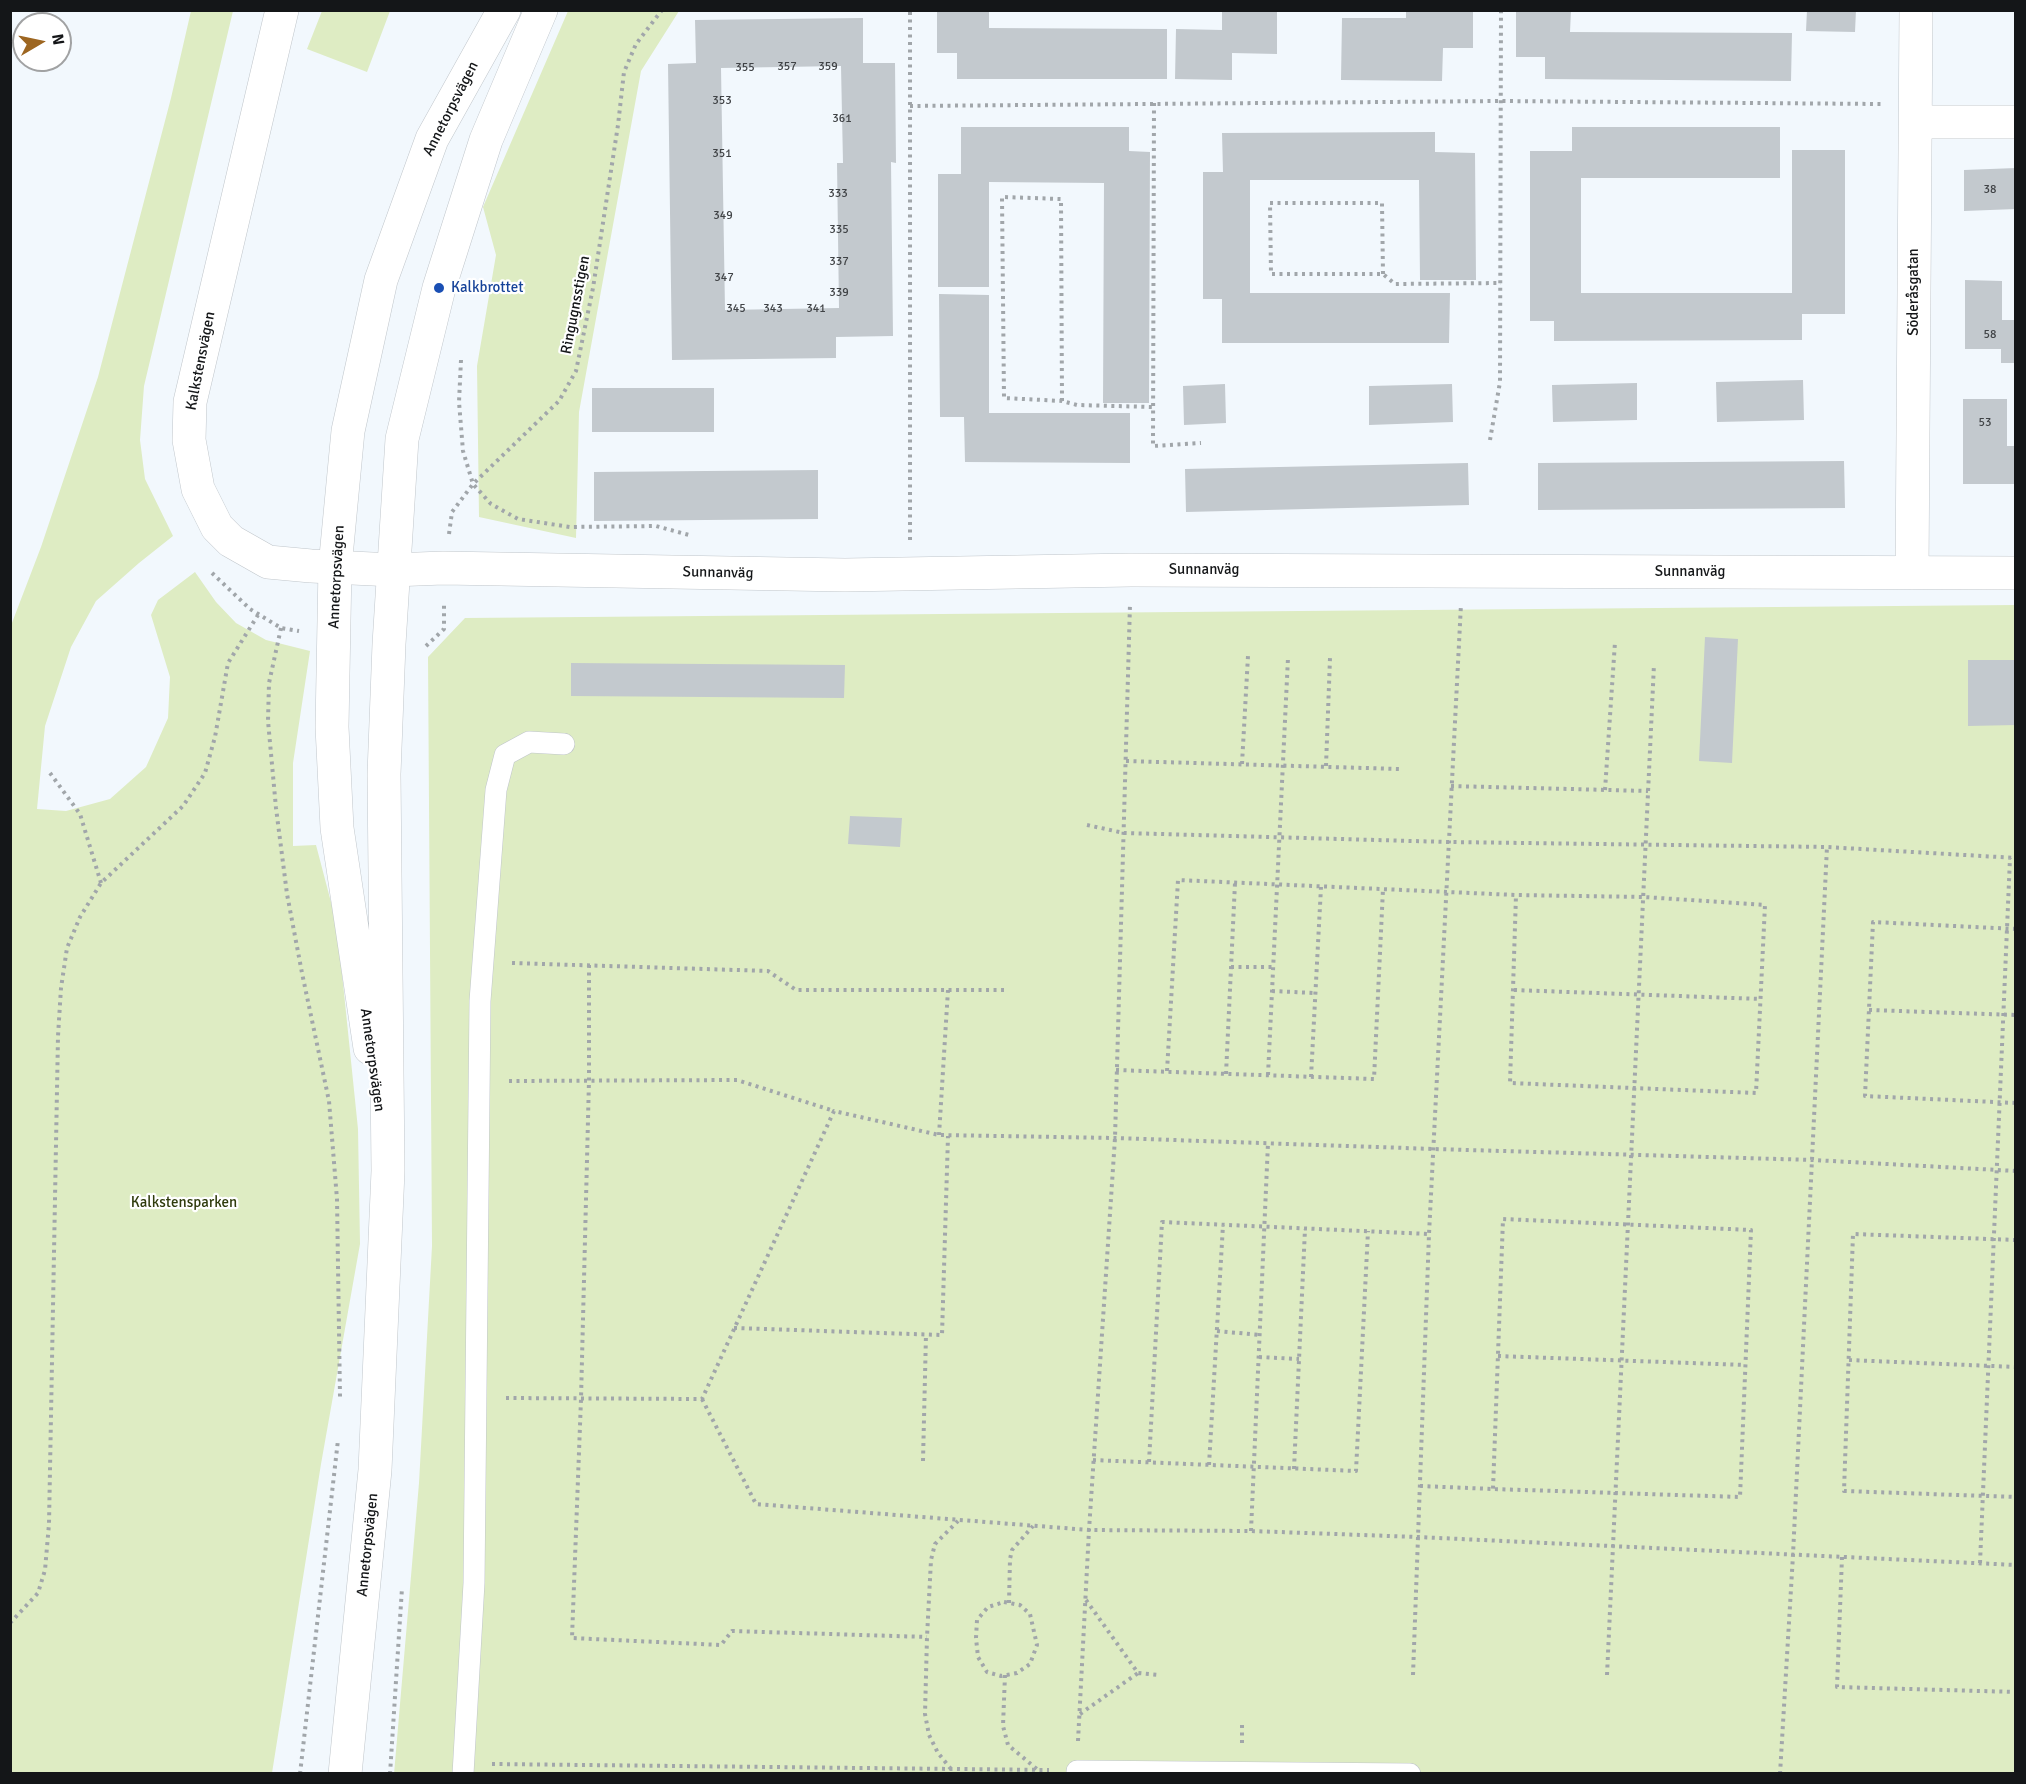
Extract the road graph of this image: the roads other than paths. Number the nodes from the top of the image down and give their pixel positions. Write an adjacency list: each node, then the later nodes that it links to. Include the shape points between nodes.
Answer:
1 (282, 10): 7 (street, Kalkstensvägen, via 190,402 189,440 198,489 217,527 231,541 268,562)
2 (504, 10): 7 (street, Annetorpsvägen, via 432,139 381,280 348,431)
3 (541, 10): 8 (street, Annetorpsvägen, via 486,140 439,288 402,439)
4 (1916, 10): 5 (street, Söderåsgatan)
5 (1916, 122): 6 (street); 9 (street, Söderåsgatan)
6 (2016, 122)
7 (335, 567): 8 (street, Kalkstensvägen); 12 (street, Annetorpsvägen, via 332,727 337,828)
8 (393, 570): 9 (street, Sunnanväg, via 845,575 1131,570); 12 (street, Annetorpsvägen, via 384,774)
9 (1912, 573): 10 (street, Sunnanväg)
10 (2016, 573)
11 (564, 744): 13 (lane, via 529,742 505,756 496,790 478,1081 474,1583)
12 (388, 1171): 15 (street, Annetorpsvägen, via 375,1470)
13 (464, 1769)
14 (1077, 1772): 16 (lane)
15 (345, 1773)
16 (1410, 1773)

